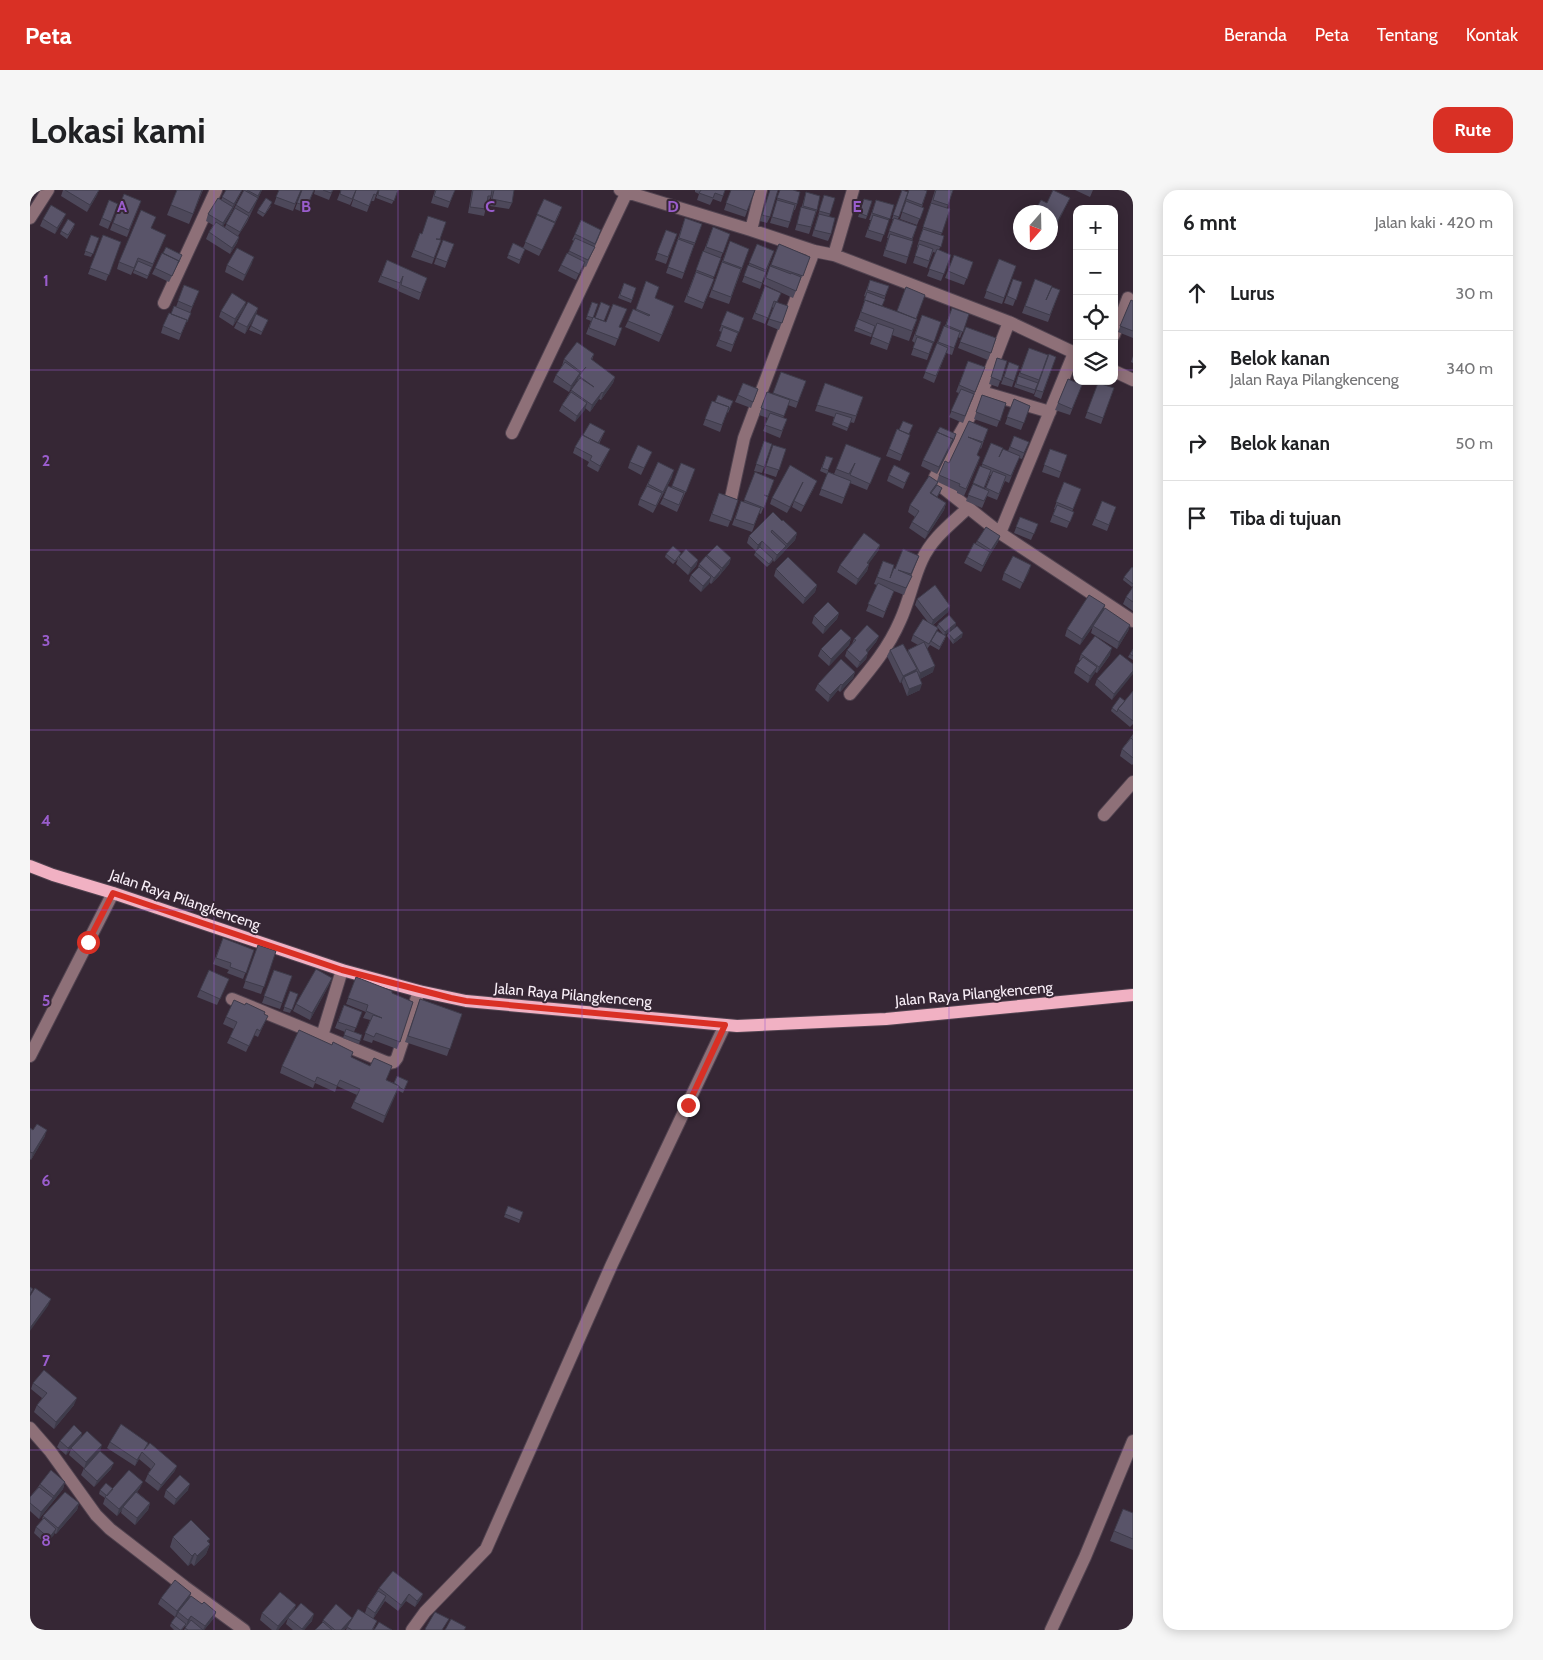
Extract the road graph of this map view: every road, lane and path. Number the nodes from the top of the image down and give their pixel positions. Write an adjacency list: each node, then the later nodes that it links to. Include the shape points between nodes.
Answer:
1 (48, 190): 6 (street)
2 (216, 190): 11 (street)
3 (761, 190): 7 (street)
4 (853, 190): 9 (street)
5 (623, 191): 7 (street); 20 (street)
6 (30, 218)
7 (751, 230): 8 (street)
8 (814, 251): 9 (street); 21 (street, via 744,438)
9 (834, 255): 12 (street)
10 (1128, 298): 13 (street)
11 (164, 303)
12 (1009, 322): 14 (street); 18 (street)
13 (1118, 324)
14 (1073, 352)
15 (1073, 358): 19 (street)
16 (1118, 373): 17 (street)
17 (1133, 380)
18 (982, 392): 19 (street); 22 (street, via 935,477 937,483)
19 (1050, 412): 23 (street)
20 (512, 433)
21 (731, 498)
22 (968, 508): 23 (street); 25 (street, via 929,548 893,636)
23 (1000, 532): 24 (street)
24 (1133, 621)
25 (850, 694)
26 (1133, 782): 27 (street)
27 (1104, 816)
28 (30, 866): 29 (main road, Jalan Raya Pilangkenceng)
29 (113, 893): 30 (main road, Jalan Raya Pilangkenceng); 36 (street)
30 (342, 970): 31 (main road, Jalan Raya Pilangkenceng); 35 (street)
31 (419, 991): 34 (main road, Jalan Raya Pilangkenceng, via 466,1001); 35 (street, via 394,1062 383,1062)
32 (1133, 995): 34 (main road, Jalan Raya Pilangkenceng, via 886,1019 766,1026)
33 (232, 999): 35 (street)
34 (725, 1025): 40 (street, via 612,1264 486,1549 425,1612)
35 (322, 1036)
36 (30, 1056)
37 (30, 1428): 39 (street, via 110,1529)
38 (1133, 1441): 41 (street)
39 (244, 1630)
40 (412, 1630)
41 (1051, 1630)

